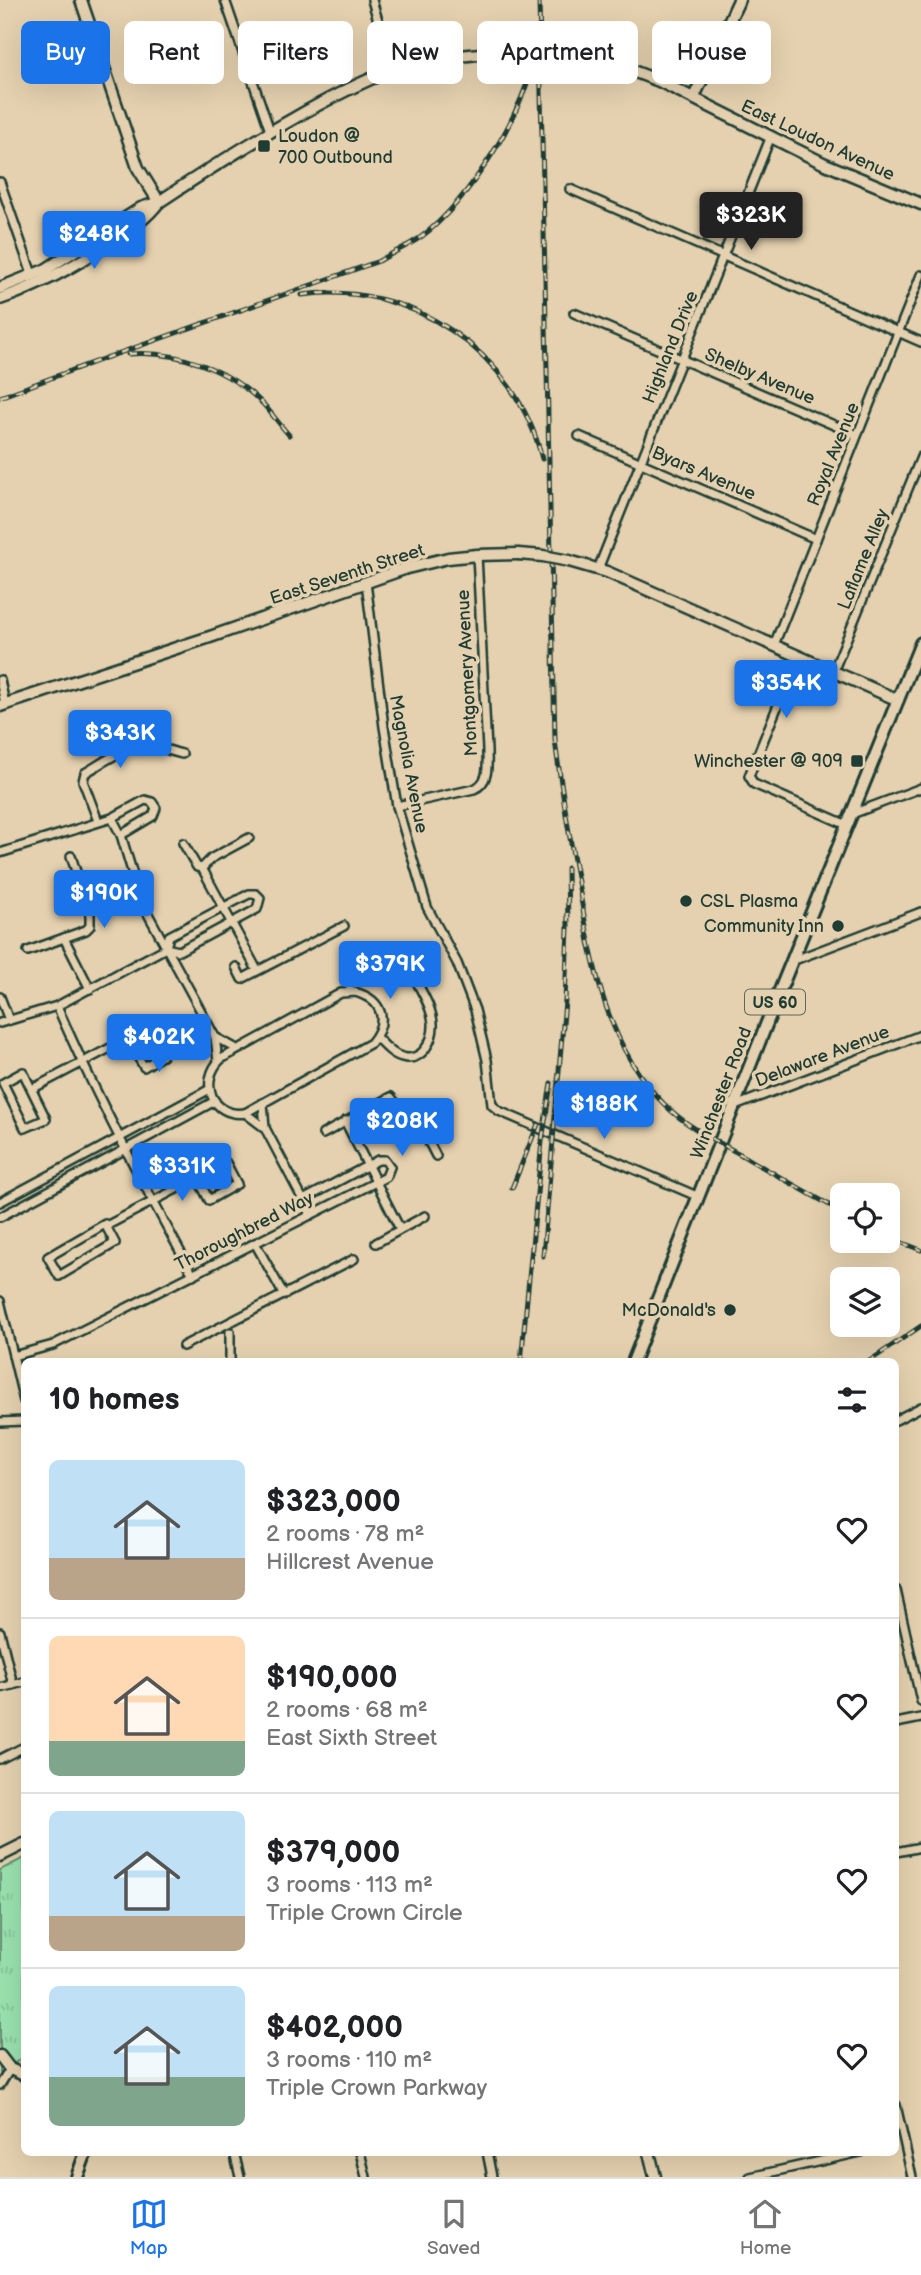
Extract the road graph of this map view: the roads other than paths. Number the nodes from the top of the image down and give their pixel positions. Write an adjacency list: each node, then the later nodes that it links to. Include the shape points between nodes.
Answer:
1 (81, 0): 13 (street, via 138,168)
2 (225, 0): 9 (street)
3 (372, 0): 5 (street)
4 (739, 0): 8 (street)
5 (378, 21)
6 (463, 56): 8 (street, East Loudon Avenue, bridge, via 507,52 568,55 625,68)
7 (367, 82): 9 (street, East Loudon Avenue)
8 (694, 97): 10 (street, East Loudon Avenue)
9 (270, 131): 13 (street, East Loudon Avenue)
10 (771, 136): 14 (street, East Loudon Avenue); 15 (street, Highland Drive)
11 (0, 182): 17 (street)
12 (570, 189): 15 (street)
13 (159, 202): 17 (street, East Loudon Avenue, via 141,208)
14 (921, 205)
15 (724, 255): 21 (street); 23 (street, Highland Drive)
16 (921, 275): 21 (street, Royal Avenue)
17 (34, 281): 18 (street, East Loudon Avenue); 19 (street, East Loudon Avenue)
18 (0, 288)
19 (0, 299)
20 (574, 313): 23 (street, Shelby Avenue)
21 (898, 333): 22 (street); 24 (street, Royal Avenue)
22 (921, 342)
23 (682, 360): 24 (street, Shelby Avenue); 27 (street, Highland Drive)
24 (857, 435): 28 (street, Royal Avenue)
25 (579, 436): 27 (street, Byars Avenue)
26 (921, 457): 35 (street, Laflame Alley)
27 (640, 463): 28 (street, Byars Avenue); 30 (street, Highland Drive)
28 (816, 539): 33 (street, Royal Avenue)
29 (477, 555): 30 (street, East Seventh Street, bridge, via 543,556); 31 (street, East Seventh Street, via 428,562); 41 (street, Montgomery Avenue, via 486,777 474,789)
30 (598, 569): 33 (street, East Seventh Street)
31 (366, 582): 38 (street, East Seventh Street); 41 (street, Magnolia Avenue)
32 (921, 643): 37 (main road, Winchester Road / US 60)
33 (774, 645): 34 (street, East Seventh Street)
34 (797, 656): 35 (street, East Seventh Street); 43 (street, via 749,773 754,784)
35 (833, 672): 37 (street, East Seventh Street)
36 (0, 680): 38 (street)
37 (898, 700): 43 (main road, Winchester Road / US 60)
38 (3, 705)
39 (182, 754): 44 (street, via 139,746 85,773 83,781)
40 (921, 788): 43 (street)
41 (397, 806): 89 (street, Magnolia Avenue, via 427,907 457,963 475,1010 494,1109)
42 (112, 818): 44 (street); 45 (street); 45 (street, via 145,800 154,804 153,816)
43 (849, 819): 58 (main road, Winchester Road / US 60)
44 (98, 821): 48 (street)
45 (121, 835): 56 (street, via 141,901)
46 (249, 838): 50 (street)
47 (183, 843): 50 (street)
48 (0, 853)
49 (71, 856): 55 (street, via 91,921 86,930)
50 (202, 868): 51 (street)
51 (224, 907): 53 (street); 53 (street, via 249,894 260,898 257,909); 56 (street, via 169,936)
52 (921, 912): 58 (street)
53 (232, 923): 56 (street, via 179,951); 60 (street)
54 (344, 926): 60 (street)
55 (64, 938): 57 (street); 61 (street)
56 (166, 948): 61 (street); 68 (street)
57 (28, 951)
58 (792, 961): 78 (main road, Winchester Road / US 60)
59 (236, 967): 60 (street, via 242,979)
60 (257, 970)
61 (90, 989): 64 (street)
62 (350, 992): 69 (street, via 366,995 375,1003 382,1024); 69 (street, via 349,964 361,949 385,949 406,961 429,1006 432,1038 427,1048 411,1058 392,1052); 71 (street)
63 (0, 997): 65 (street)
64 (57, 1006): 65 (street); 73 (street)
65 (9, 1020): 66 (street)
66 (0, 1023)
67 (921, 1035): 78 (street, Delaware Avenue)
68 (215, 1037): 71 (street); 72 (street)
69 (376, 1037): 77 (street)
70 (127, 1039): 70 (street, via 148,1028 162,1056 144,1068); 73 (street)
71 (237, 1049): 72 (street)
72 (218, 1061): 75 (street, via 211,1070)
73 (82, 1063): 74 (street); 83 (street)
74 (32, 1089): 74 (street, via 23,1073 3,1083 25,1128 46,1118)
75 (209, 1089): 76 (street); 83 (street)
76 (215, 1101): 79 (street, via 231,1112); 84 (street)
77 (263, 1103): 79 (street); 81 (street)
78 (735, 1106): 89 (main road, Winchester Road / US 60)
79 (245, 1113): 81 (street)
80 (345, 1121): 82 (street); 85 (street, via 391,1097 402,1112 419,1123); 86 (street)
81 (265, 1128): 90 (street)
82 (323, 1133)
83 (120, 1139): 84 (street); 91 (street)
84 (125, 1150): 92 (street); 95 (street)
85 (436, 1156)
86 (368, 1166): 88 (street); 88 (street, via 382,1160 390,1167); 90 (street, Thoroughbred Way)
87 (198, 1179): 87 (street, via 226,1163 237,1184 209,1200); 92 (street)
88 (376, 1182): 93 (street, Thoroughbred Way); 97 (street)
89 (699, 1197): 108 (main road, Winchester Road / US 60)
90 (303, 1200): 93 (street)
91 (0, 1202)
92 (153, 1202): 96 (street); 101 (street)
93 (311, 1215): 99 (street, Thoroughbred Way)
94 (425, 1216): 97 (street)
95 (0, 1217)
96 (106, 1226): 96 (street, via 115,1243 59,1276 48,1256)
97 (401, 1229): 98 (street)
98 (376, 1242)
99 (256, 1243): 101 (street, Thoroughbred Way); 102 (street)
100 (354, 1259): 102 (street)
101 (193, 1275): 106 (street, Thoroughbred Way, via 53,1345)
102 (284, 1295): 105 (street)
103 (0, 1301): 106 (street)
104 (230, 1332): 107 (street)
105 (183, 1346)
106 (13, 1356): 109 (street)
107 (230, 1358)
108 (635, 1358)
109 (21, 1389)
110 (921, 1408): 111 (street)
111 (899, 1419)
112 (21, 1421): 113 (street)
113 (0, 1422)
114 (899, 1603): 119 (street)
115 (0, 1632): 117 (street)
116 (21, 1683): 117 (street)
117 (13, 1685): 118 (street)
118 (0, 1688)
119 (921, 1701)
120 (921, 1718): 121 (street)
121 (899, 1722)
122 (21, 1748): 123 (street)
123 (0, 1759)
124 (21, 1846): 127 (street)
125 (921, 1847): 126 (street)
126 (899, 1851)
127 (0, 1856)
128 (0, 2056): 129 (street)
129 (10, 2069): 130 (street); 131 (street)
130 (21, 2074)
131 (0, 2085)
132 (900, 2144): 145 (street)
133 (85, 2156): 139 (main road)
134 (235, 2156): 140 (street)
135 (361, 2156): 141 (street)
136 (487, 2156): 142 (street)
137 (650, 2156): 143 (street)
138 (844, 2156): 144 (street)
139 (77, 2177)
140 (240, 2177)
141 (366, 2177)
142 (492, 2177)
143 (655, 2177)
144 (750, 2177)
145 (912, 2177)

